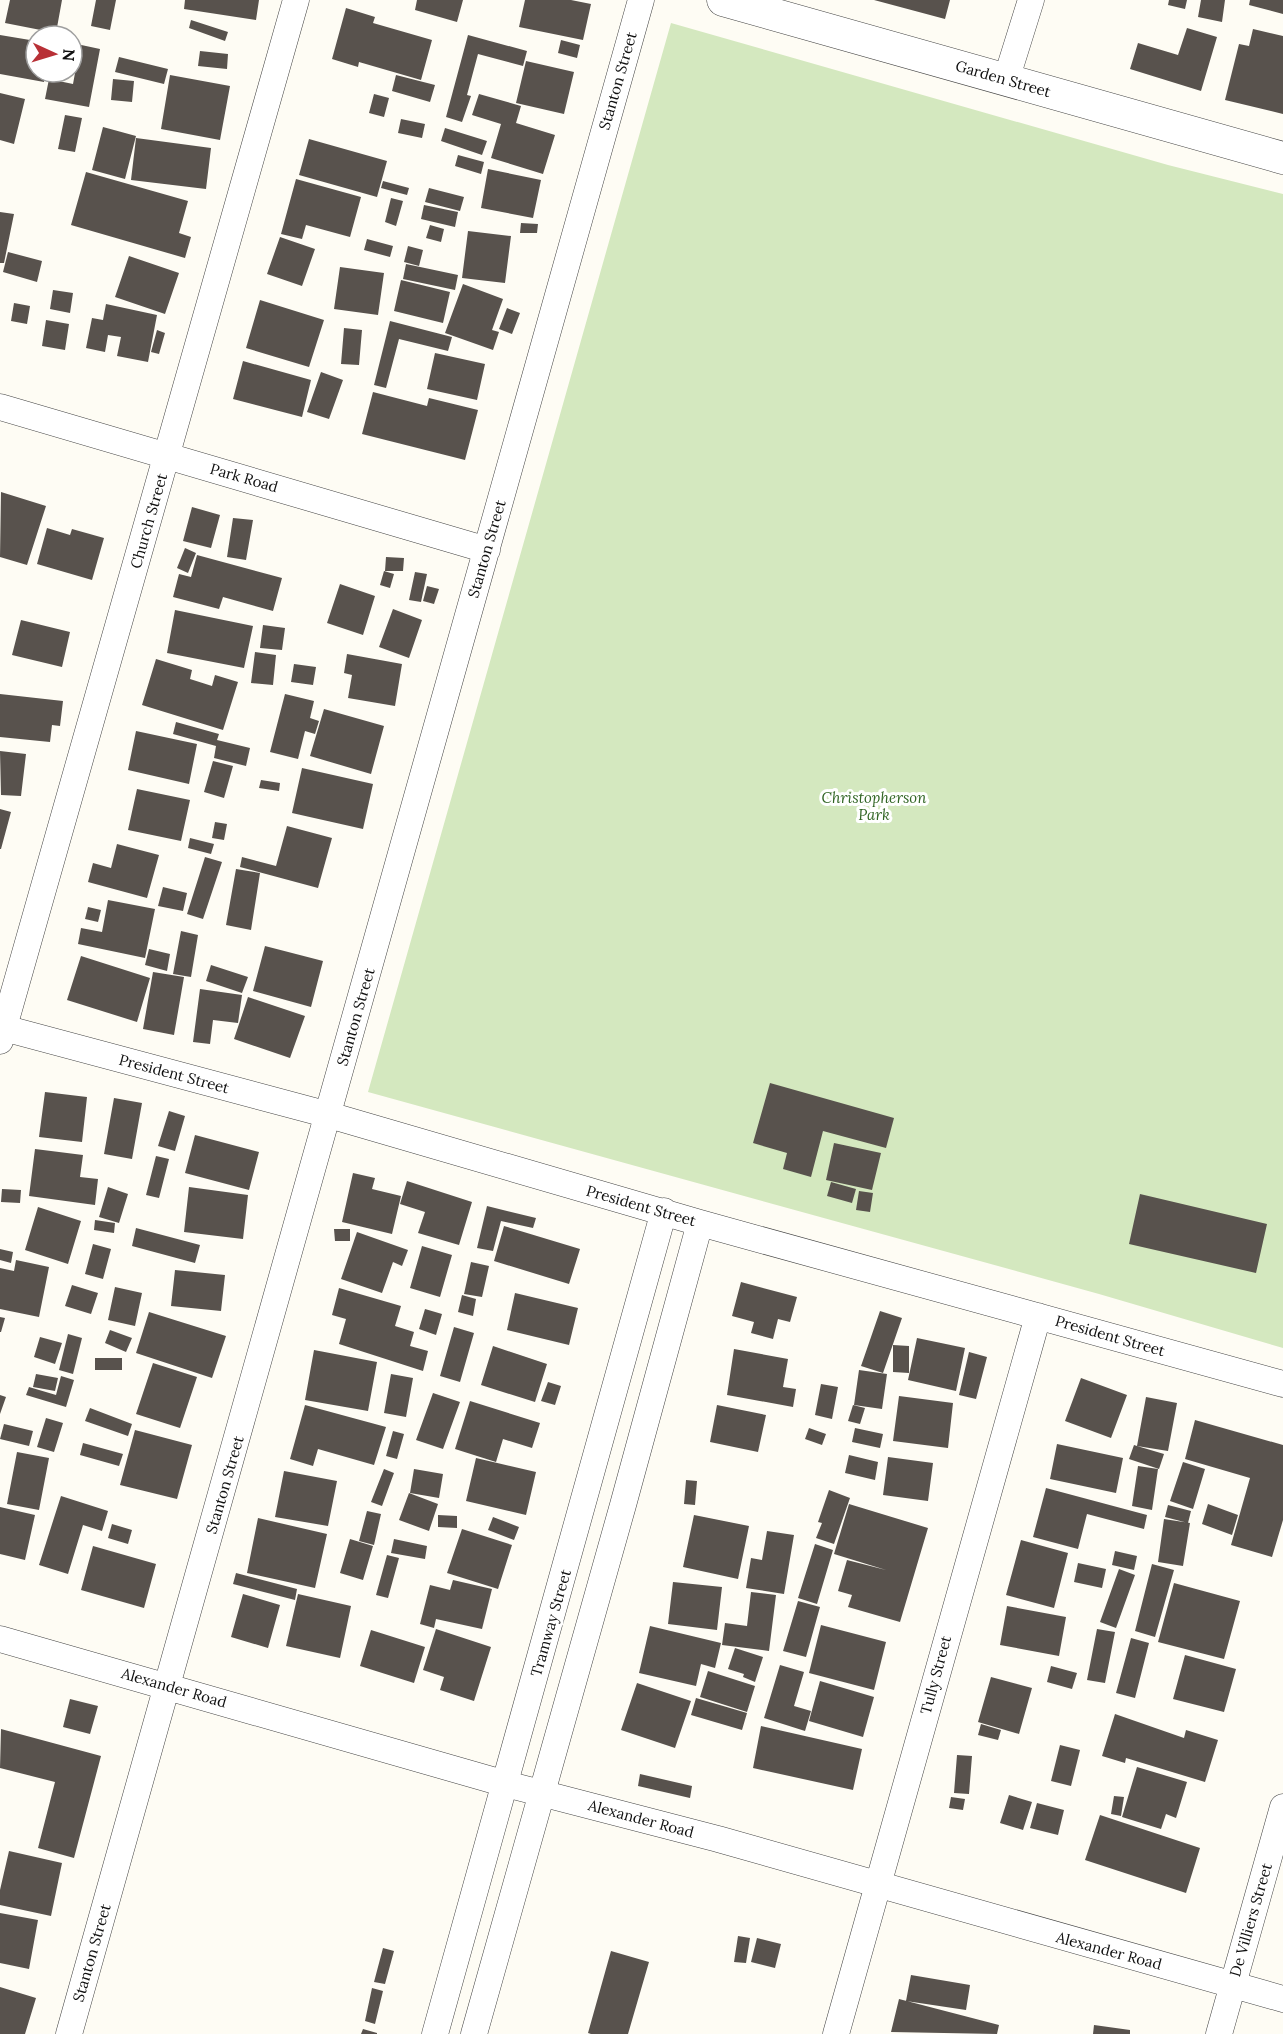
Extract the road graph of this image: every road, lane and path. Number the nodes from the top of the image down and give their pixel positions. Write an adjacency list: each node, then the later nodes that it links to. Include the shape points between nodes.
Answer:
1 (296, 0): 8 (street, Church Street)
2 (641, 0): 9 (street, Stanton Street)
3 (723, 0): 5 (street, Garden Street)
4 (1030, 0): 5 (street)
5 (1006, 80): 6 (street, Garden Street)
6 (1283, 158)
7 (0, 407): 8 (street, Park Road)
8 (168, 456): 9 (street, Park Road); 10 (street, Church Street)
9 (487, 550): 11 (street, Stanton Street)
10 (1, 1032): 11 (street, President Street)
11 (329, 1115): 12 (street, President Street); 19 (street, Stanton Street)
12 (664, 1211): 13 (street, President Street); 16 (street, Tramway Street)
13 (700, 1223): 14 (street, President Street); 17 (street)
14 (1038, 1316): 15 (street, President Street); 23 (street, Tully Street)
15 (1283, 1384)
16 (586, 1494): 17 (street); 20 (street, Tramway Street)
17 (623, 1506): 21 (street)
18 (0, 1639): 19 (street, Alexander Road)
19 (167, 1686): 20 (street, Alexander Road); 26 (street, Stanton Street)
20 (506, 1784): 21 (street, Alexander Road); 27 (street, Tramway Street)
21 (542, 1793): 23 (street, Alexander Road); 28 (street)
22 (1283, 1807): 24 (street, De Villiers Street)
23 (878, 1885): 24 (street, Alexander Road); 29 (street, Tully Street)
24 (1233, 1985): 25 (street, Alexander Road); 30 (street, De Villiers Street)
25 (1283, 1999)
26 (69, 2034)
27 (435, 2034)
28 (474, 2034)
29 (836, 2034)
30 (1219, 2034)

